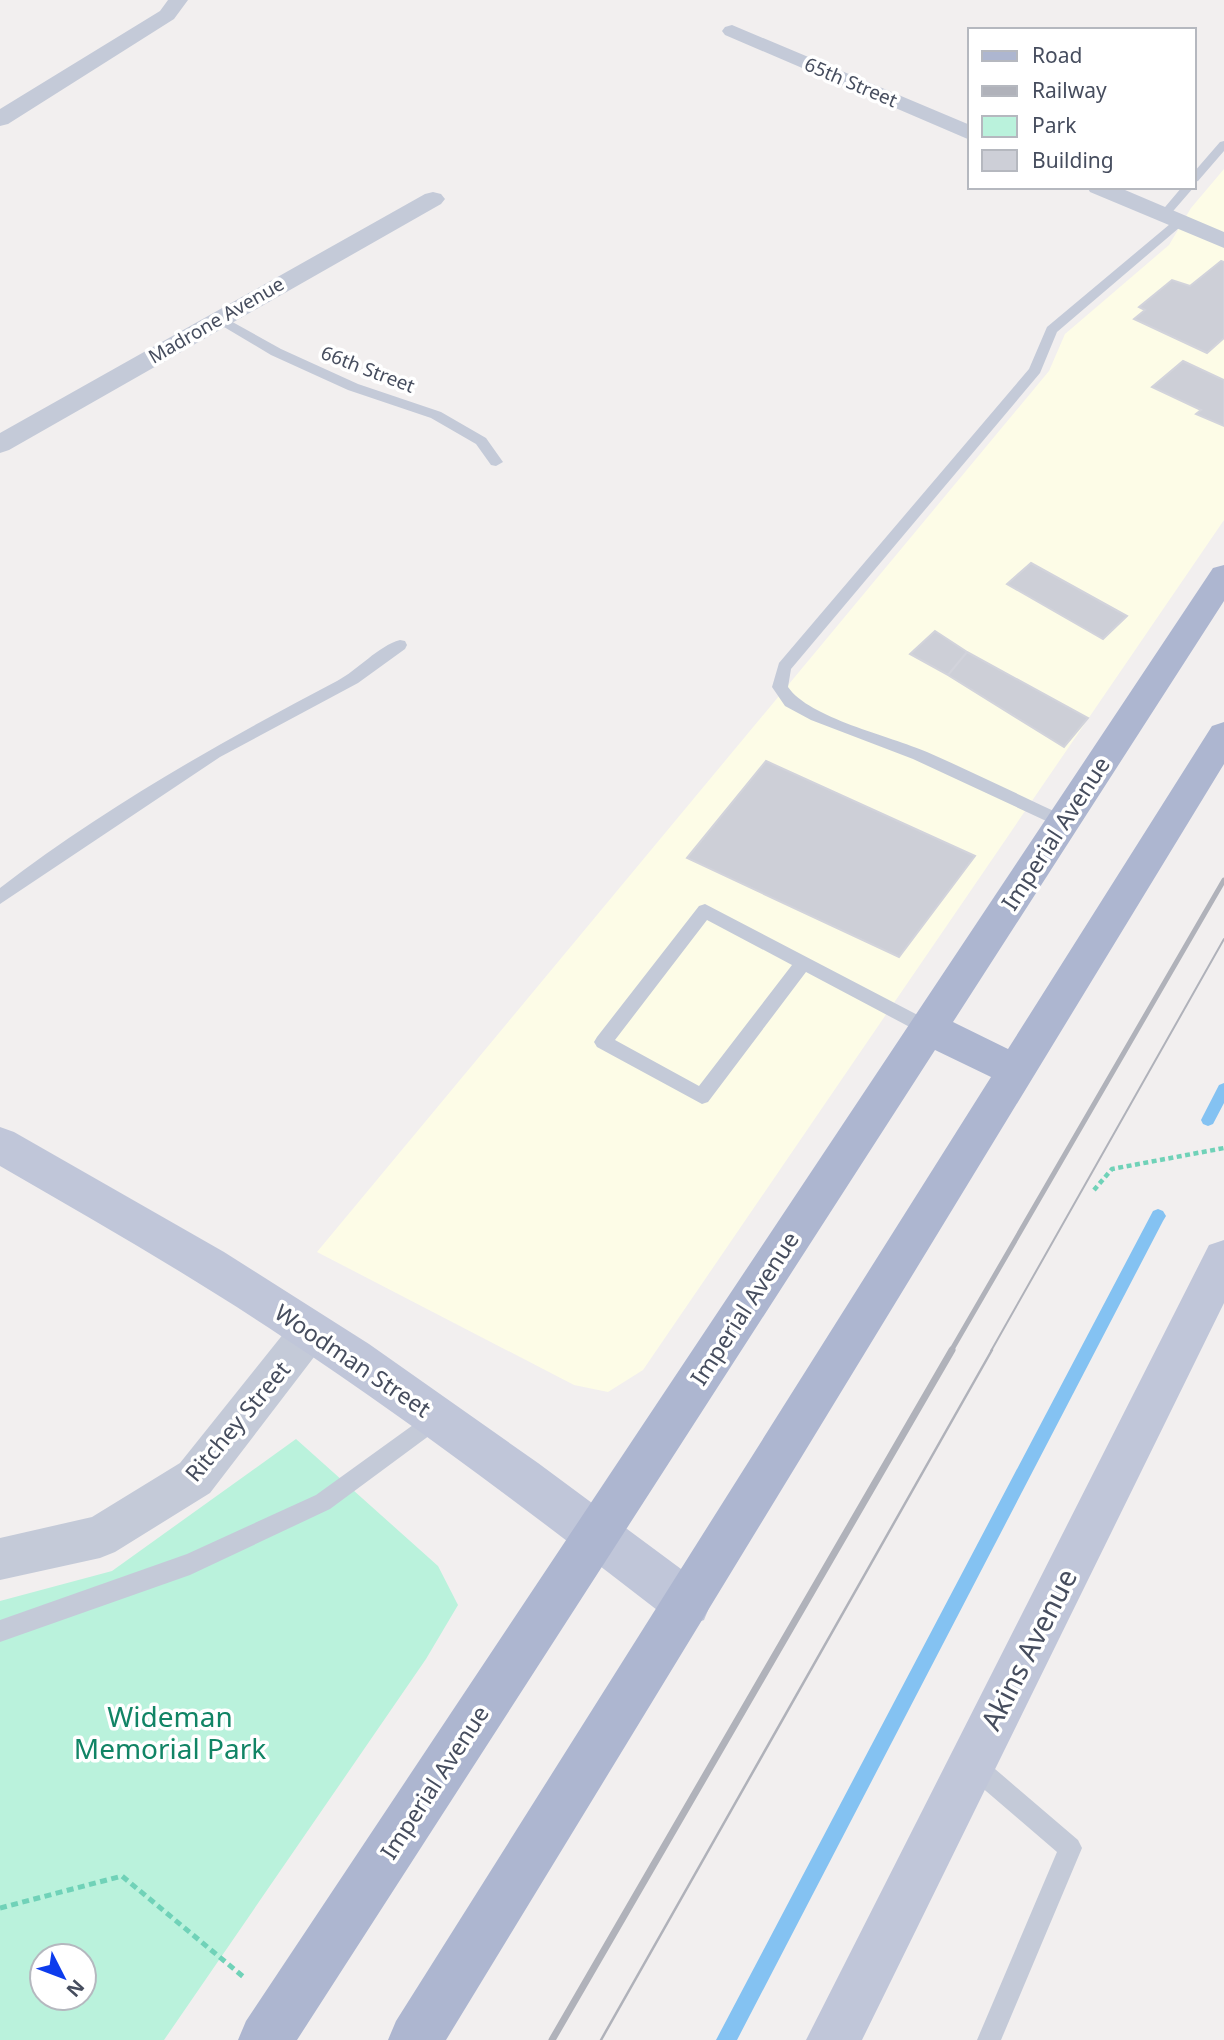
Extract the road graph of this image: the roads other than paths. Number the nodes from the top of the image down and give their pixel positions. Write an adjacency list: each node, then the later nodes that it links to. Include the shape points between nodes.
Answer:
1 (178, 0): 3 (street, via 167,15)
2 (732, 31): 4 (street, 65th Street)
3 (10, 114)
4 (968, 132)
5 (1224, 144): 6 (lane)
6 (1196, 177)
7 (1103, 189): 10 (street)
8 (1187, 189): 10 (lane)
9 (433, 199): 12 (street, Madrone Avenue)
10 (1172, 219): 11 (street); 18 (lane, via 1051,330 1035,370 785,667 780,687 790,702 816,716 919,755)
11 (1224, 241)
12 (218, 318): 13 (street, Madrone Avenue); 14 (lane, 66th Street, via 275,352 353,387 436,415 481,441)
13 (0, 444)
14 (496, 462)
15 (1224, 576): 18 (main road, Imperial Avenue)
16 (400, 645): 19 (lane, via 352,680 214,753)
17 (1224, 735): 22 (main road)
18 (1063, 822): 21 (main road, Imperial Avenue)
19 (0, 897)
20 (804, 962): 20 (lane, via 705,911 603,1042 702,1096); 21 (lane)
21 (927, 1028): 22 (main road); 27 (main road, Imperial Avenue)
22 (1016, 1071): 29 (main road)
23 (0, 1145): 25 (main road, Woodman Street, via 237,1283)
24 (1224, 1259): 31 (main road, Akins Avenue)
25 (310, 1331): 26 (main road, Woodman Street); 28 (street, Ritchey Street, via 195,1478 100,1537)
26 (439, 1417): 27 (main road, Woodman Street); 30 (lane, via 323,1502 190,1564)
27 (596, 1534): 29 (main road, Woodman Street); 32 (main road, Imperial Avenue)
28 (0, 1559)
29 (687, 1603): 33 (main road)
30 (0, 1631)
31 (971, 1763): 34 (main road, Akins Avenue); 35 (lane, via 1070,1848)
32 (265, 2040)
33 (415, 2040)
34 (833, 2040)
35 (989, 2040)

